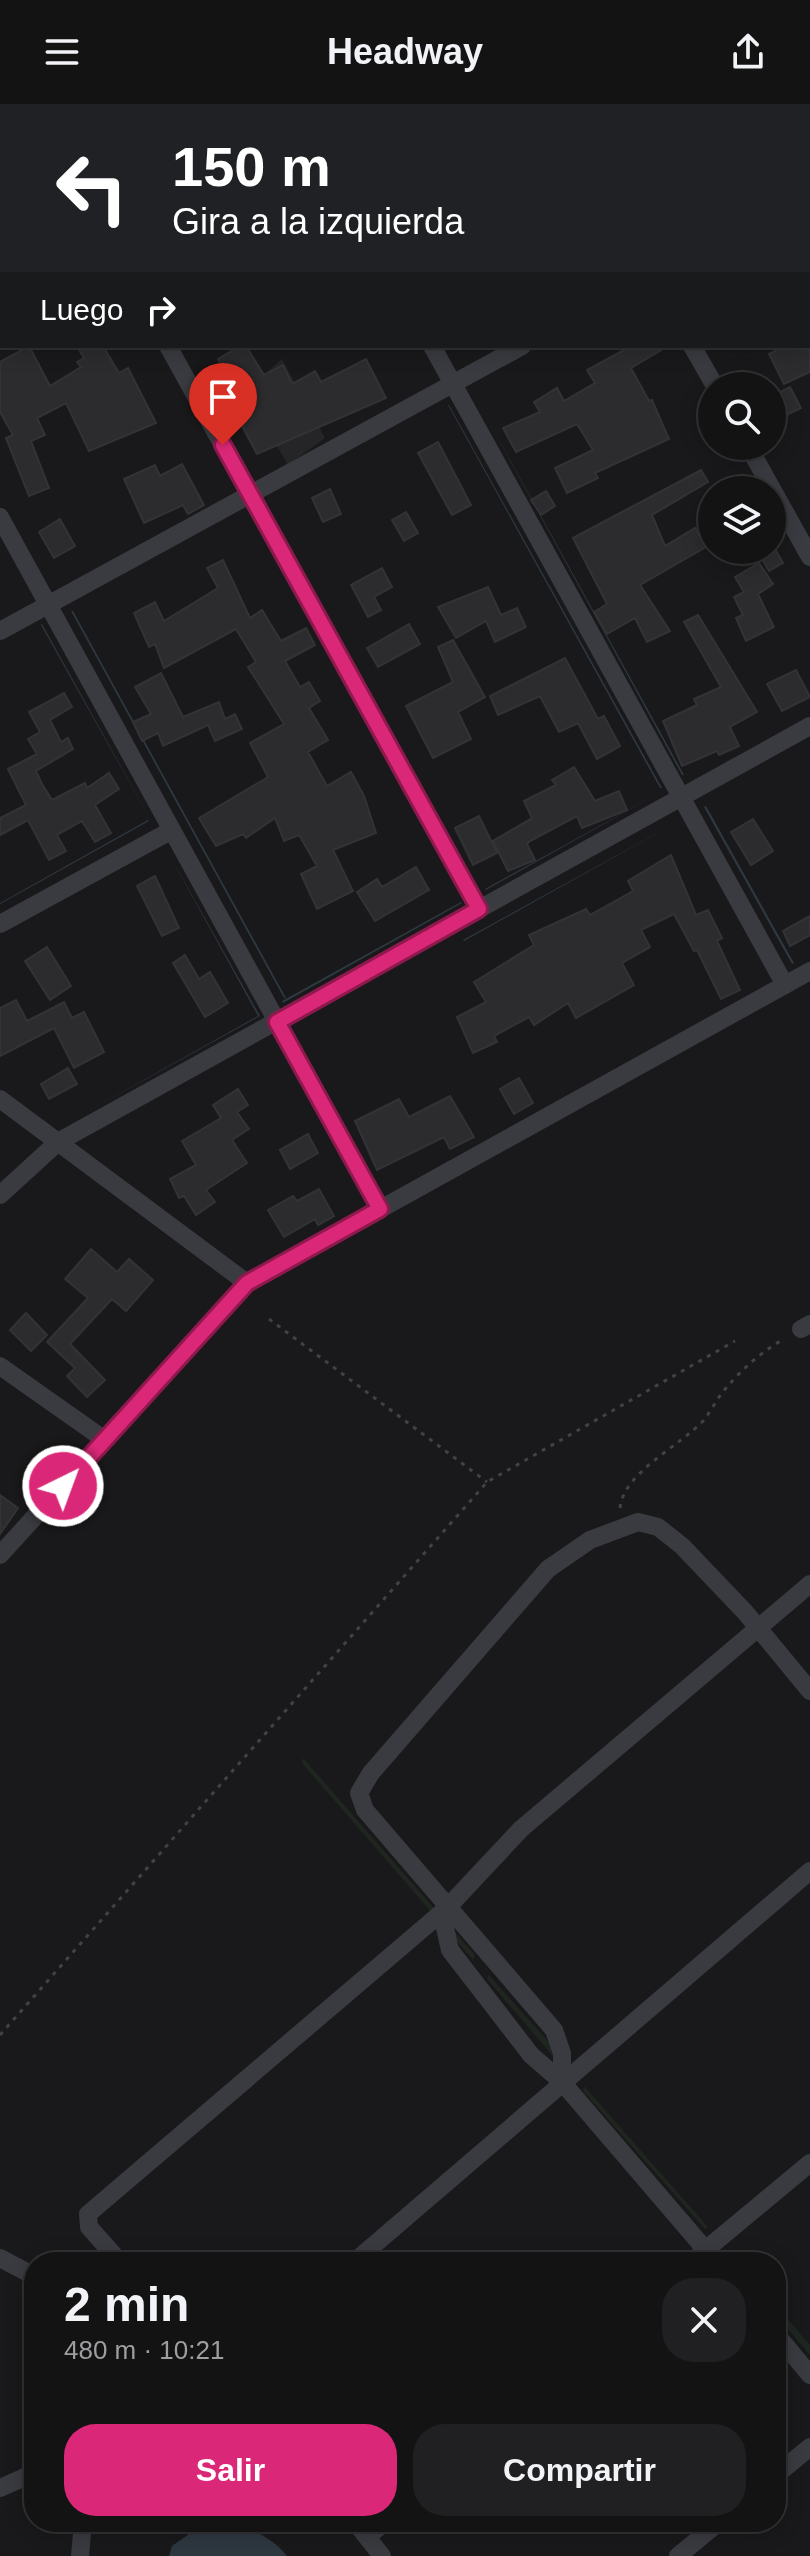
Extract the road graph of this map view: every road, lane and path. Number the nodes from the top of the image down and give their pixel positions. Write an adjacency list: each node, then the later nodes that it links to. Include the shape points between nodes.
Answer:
1 (169, 348): 8 (street)
2 (433, 348): 6 (street)
3 (518, 348): 6 (street)
4 (693, 348): 5 (street)
5 (707, 372)
6 (453, 384): 8 (street); 14 (street)
7 (756, 460): 10 (street)
8 (250, 494): 11 (street); 16 (street)
9 (0, 517): 11 (street)
10 (810, 557)
11 (48, 605): 12 (street); 15 (street)
12 (0, 631)
13 (810, 726): 14 (street)
14 (681, 796): 16 (street); 19 (street)
15 (172, 830): 17 (street); 20 (street)
16 (479, 909): 20 (street)
17 (0, 924)
18 (810, 971): 19 (street)
19 (785, 985): 24 (street)
20 (277, 1022): 22 (street); 24 (street)
21 (0, 1099): 22 (street)
22 (58, 1142): 23 (street); 25 (street)
23 (0, 1195)
24 (380, 1209): 25 (street)
25 (247, 1283): 30 (street)
26 (269, 1319): 31 (path)
27 (806, 1326): 32 (path, via 769,1347 728,1386 702,1422 653,1461 621,1497)
28 (735, 1341): 31 (path)
29 (0, 1366): 30 (street)
30 (105, 1440): 33 (street)
31 (487, 1482): 39 (path)
32 (618, 1527): 35 (street, via 638,1522 658,1527); 38 (street, via 548,1569 359,1793 365,1810)
33 (0, 1555)
34 (810, 1584): 35 (street)
35 (758, 1629): 36 (street); 38 (street, via 521,1829)
36 (810, 1691)
37 (810, 1871): 40 (street)
38 (447, 1908): 40 (street, via 554,2030 562,2053); 40 (street, via 450,1950 531,2055); 42 (street, via 88,2214 89,2227)
39 (0, 2035)
40 (562, 2082): 43 (street); 44 (street)
41 (810, 2163): 45 (street)
42 (111, 2252)
43 (366, 2252)
44 (699, 2252)
45 (711, 2252)
46 (0, 2258): 47 (street)
47 (24, 2271)
48 (786, 2346): 49 (street)
49 (810, 2375)
50 (810, 2447): 51 (street)
51 (786, 2467)
52 (24, 2477): 53 (street)
53 (0, 2488)
54 (82, 2532): 59 (street)
55 (363, 2532): 58 (street)
56 (373, 2532): 58 (street)
57 (707, 2532): 61 (street)
58 (367, 2537): 60 (street)
59 (80, 2556)
60 (382, 2556)
61 (678, 2556)

